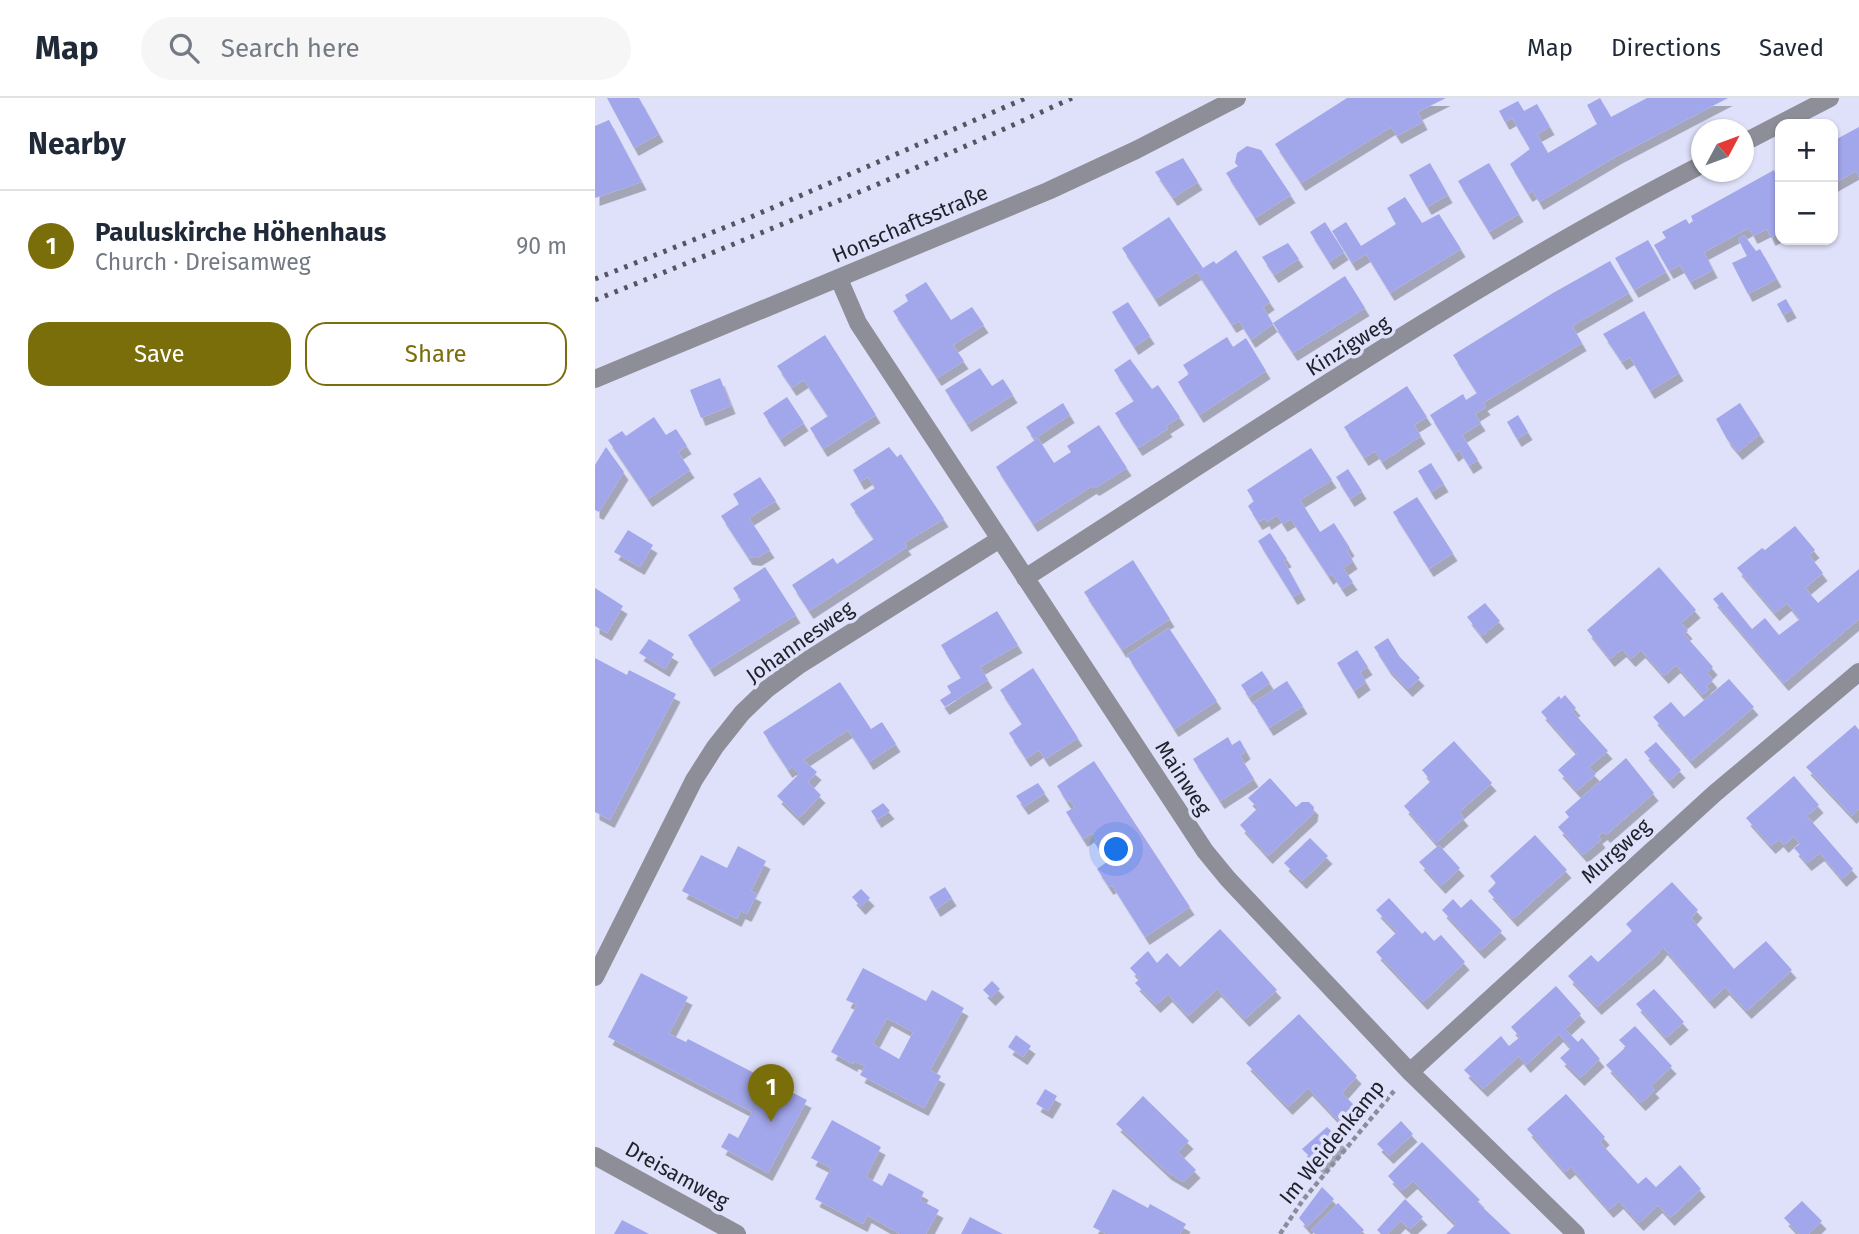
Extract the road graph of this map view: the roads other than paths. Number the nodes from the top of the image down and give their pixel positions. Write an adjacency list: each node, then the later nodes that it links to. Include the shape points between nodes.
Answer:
1 (1237, 98): 5 (street, Honschaftsstraße, via 1048,191)
2 (1831, 98): 3 (street)
3 (1754, 138)
4 (1691, 171): 8 (street, Kinzigweg, via 1510,271)
5 (839, 279): 6 (street, Honschaftsstraße); 7 (street, Mainweg, via 858,323)
6 (595, 379)
7 (1000, 539): 8 (street, Mainweg); 10 (street, Johannesweg, via 798,666 742,713 694,780)
8 (1025, 578): 11 (street, Mainweg, via 1205,852)
9 (1859, 672): 11 (street, Murgweg, via 1714,794)
10 (595, 977)
11 (1410, 1072): 14 (street, Mainweg)
12 (595, 1156): 13 (street, Dreisamweg)
13 (737, 1234)
14 (1576, 1234)

